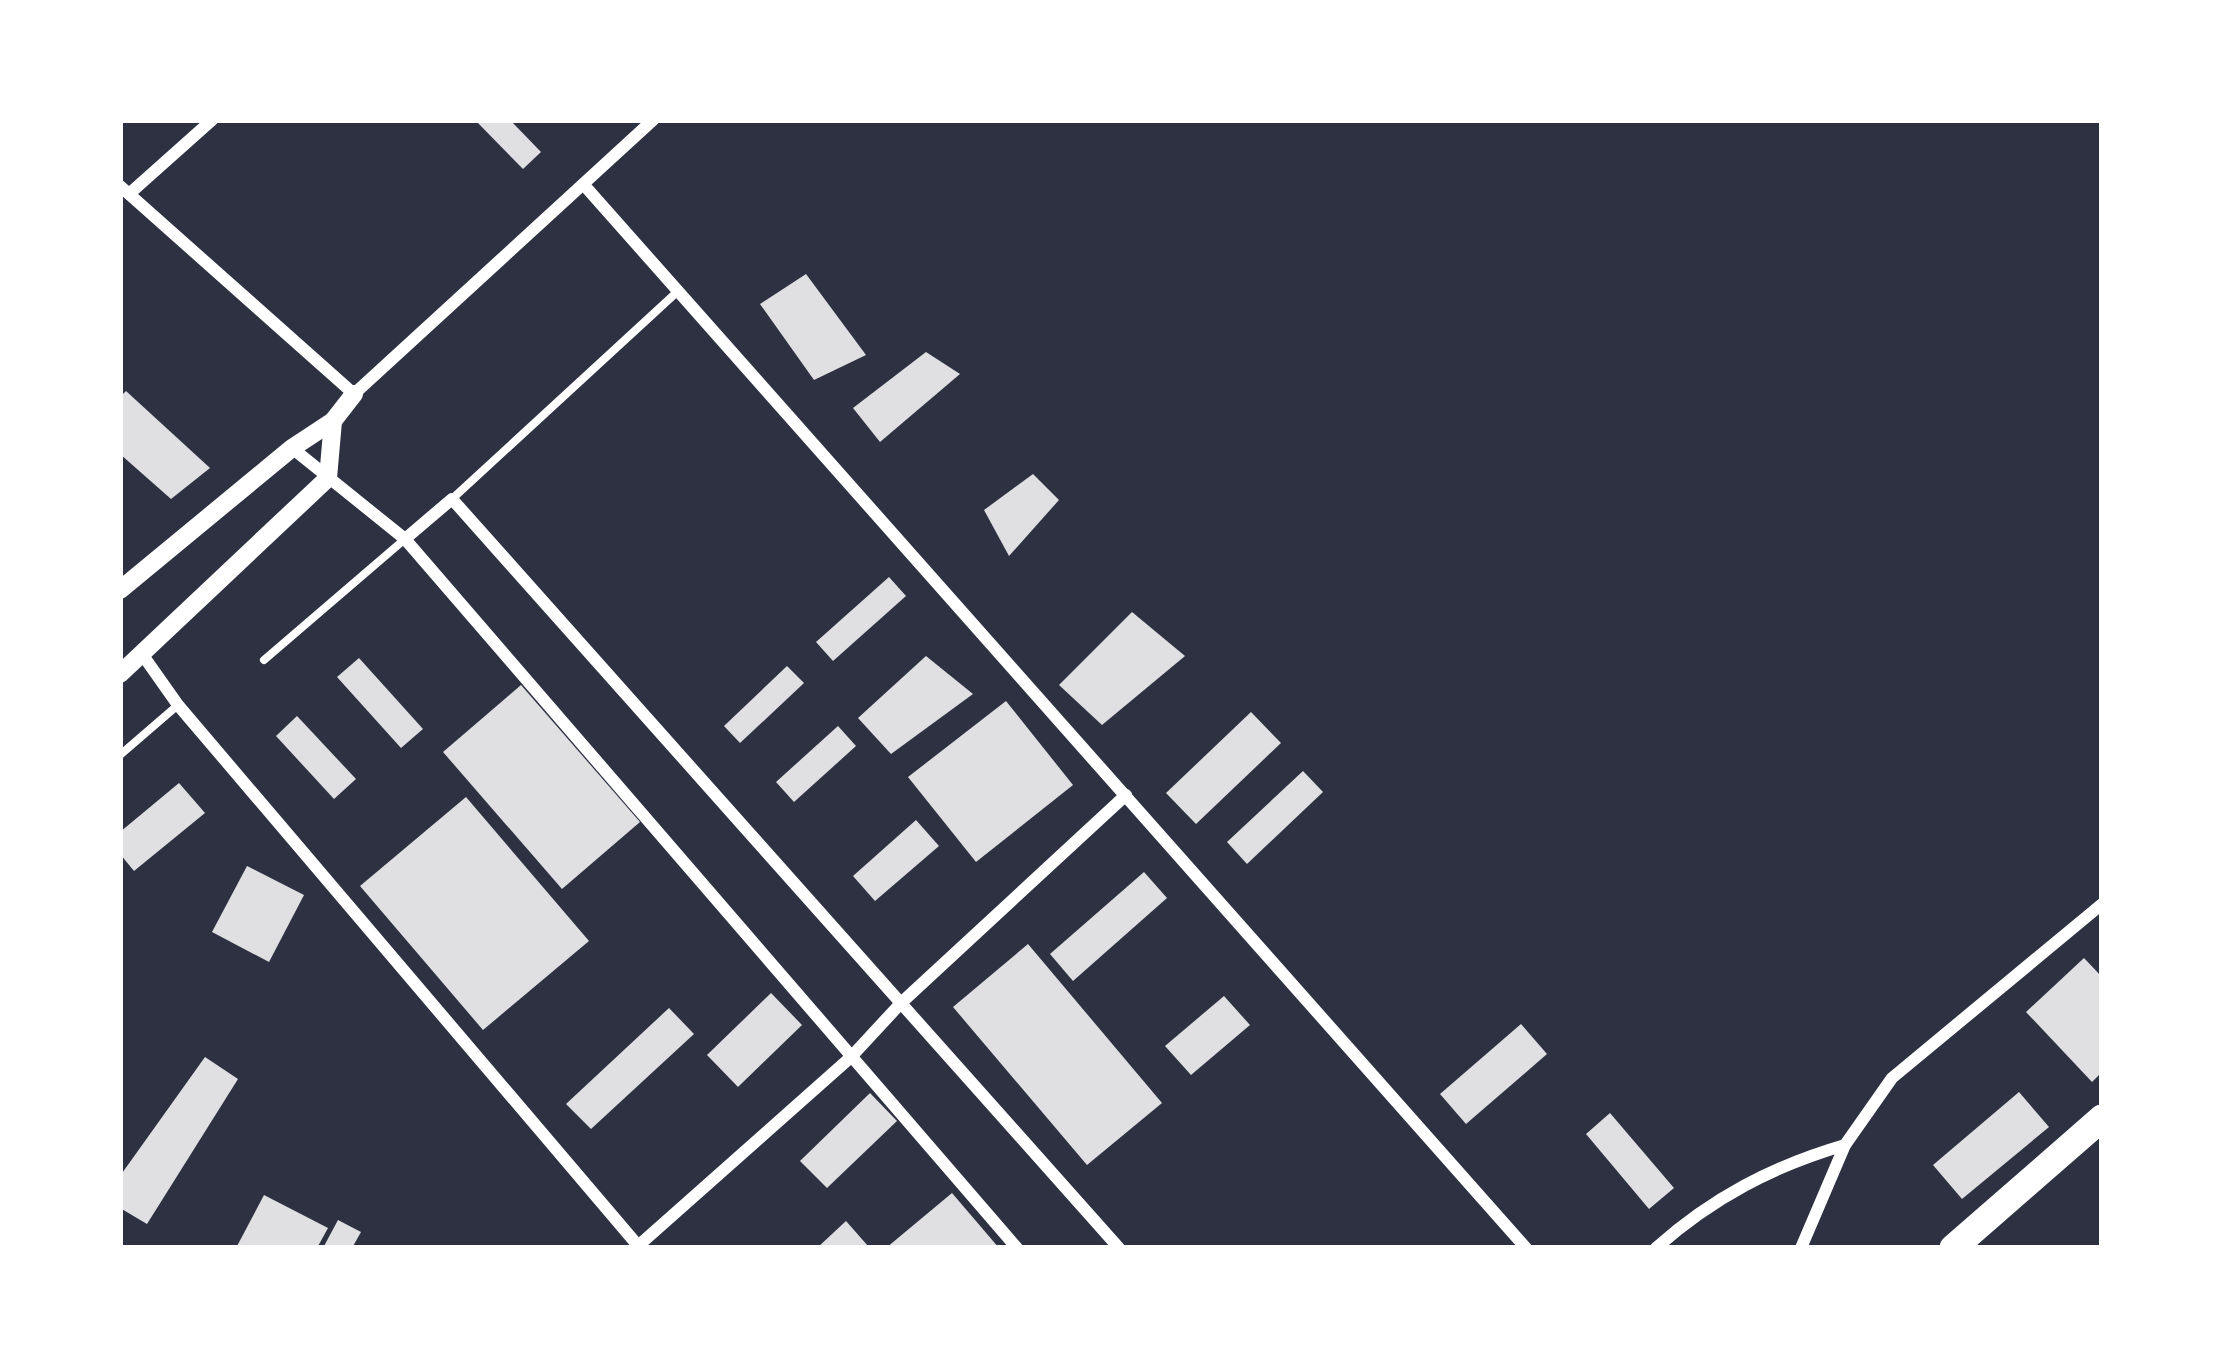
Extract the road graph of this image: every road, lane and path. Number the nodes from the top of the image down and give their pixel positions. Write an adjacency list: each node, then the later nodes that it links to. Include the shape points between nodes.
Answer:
1 (212, 120): 4 (street)
2 (653, 120): 3 (street)
3 (584, 185): 5 (street); 6 (street)
4 (124, 190): 6 (street)
5 (678, 291): 10 (lane); 18 (street)
6 (354, 394): 7 (street)
7 (334, 421): 8 (street); 9 (street)
8 (292, 448): 9 (street); 12 (street)
9 (328, 478): 11 (street); 13 (street)
10 (452, 499): 11 (street); 20 (street)
11 (405, 539): 14 (lane); 21 (street)
12 (120, 590)
13 (142, 654): 15 (street); 16 (street)
14 (263, 660)
15 (120, 674)
16 (178, 705): 17 (lane); 24 (street)
17 (120, 755)
18 (1126, 795): 20 (street); 27 (street)
19 (2102, 904): 23 (street, via 1892,1078)
20 (901, 1003): 21 (street); 26 (street)
21 (851, 1057): 24 (street); 25 (street)
22 (2102, 1118): 30 (highway)
23 (1846, 1145): 28 (street, via 1749,1180); 29 (street)
24 (639, 1247)
25 (1017, 1248)
26 (1119, 1248)
27 (1526, 1248)
28 (1655, 1248)
29 (1801, 1248)
30 (1953, 1248)

